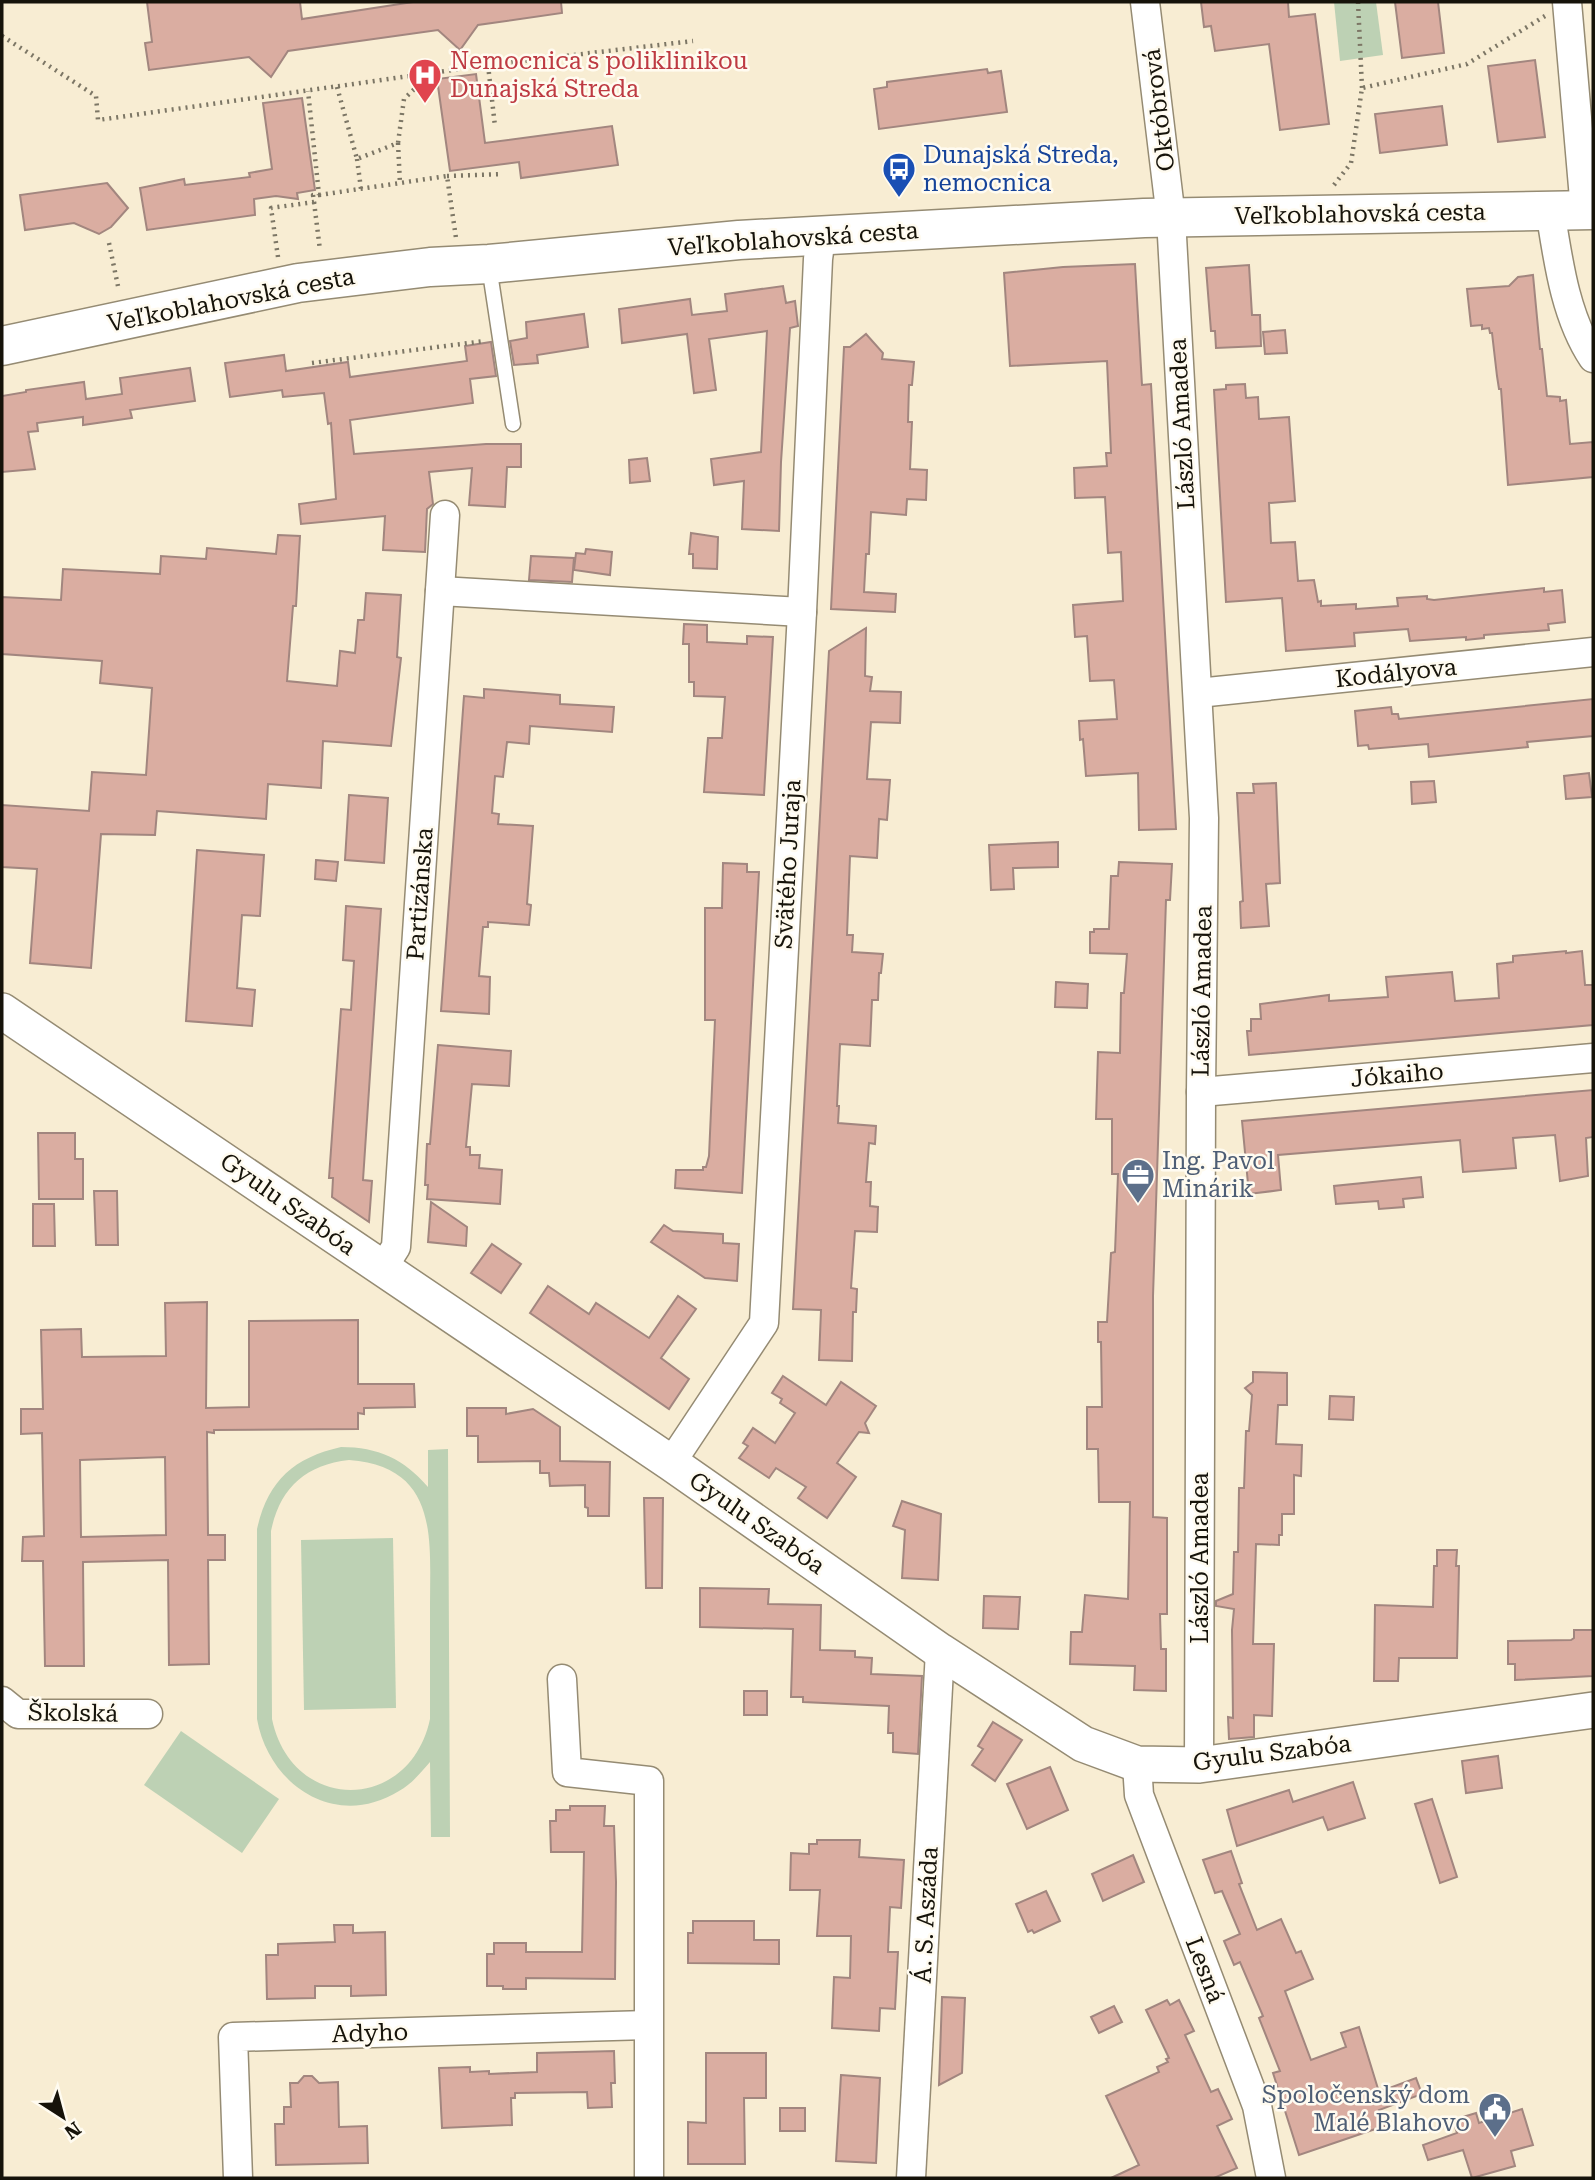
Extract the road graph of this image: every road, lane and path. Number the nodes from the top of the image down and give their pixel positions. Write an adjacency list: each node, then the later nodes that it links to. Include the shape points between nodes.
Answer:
1 (1145, 2): 23 (street, Októbrová)
2 (1358, 2): 9 (path)
3 (1567, 2): 9 (path, via 1467,64); 13 (street)
4 (2, 36): 10 (path, via 96,96 98,120)
5 (692, 41): 6 (path)
6 (488, 65): 7 (path); 11 (path)
7 (432, 73): 8 (path); 12 (path, via 404,99)
8 (337, 87): 10 (path); 14 (path)
9 (1362, 88): 22 (path, via 1351,163)
10 (308, 91): 19 (path)
11 (495, 126)
12 (398, 143): 14 (path); 17 (path)
13 (1587, 150): 21 (street)
14 (357, 159): 18 (path)
15 (502, 174): 16 (path)
16 (447, 176): 17 (path); 26 (path)
17 (400, 184): 18 (path)
18 (361, 189): 19 (path)
19 (319, 195): 20 (path, via 313,195)
20 (314, 202): 27 (path); 29 (path, via 271,208)
21 (1576, 210): 22 (main road, Veľkoblahovská cesta); 33 (street, via 1560,272 1583,342)
22 (1315, 215): 23 (main road, Veľkoblahovská cesta)
23 (1171, 218): 24 (main road, Veľkoblahovská cesta); 40 (street, László Amadea)
24 (821, 237): 28 (main road, Veľkoblahovská cesta, via 739,240); 38 (street, Svätého Juraja, via 818,259 824,301)
25 (109, 243): 30 (path)
26 (457, 243)
27 (321, 261)
28 (489, 264): 30 (main road, Veľkoblahovská cesta, via 298,283); 31 (lane)
29 (279, 265)
30 (125, 319): 32 (main road, Veľkoblahovská cesta)
31 (499, 339): 34 (path); 35 (lane)
32 (2, 346)
33 (1593, 358)
34 (312, 363)
35 (513, 424)
36 (445, 515): 37 (street, Partizánska)
37 (440, 591): 38 (street); 44 (street, Partizánska, via 396,1247)
38 (802, 612): 45 (street, Svätého Juraja, via 764,1323)
39 (1593, 652): 40 (street, Kodályova)
40 (1198, 693): 43 (street, László Amadea, via 1205,818)
41 (2, 1011): 44 (street, Gyulu Szabóa)
42 (1593, 1058): 43 (street, Jókaiho)
43 (1201, 1092): 52 (street, László Amadea)
44 (383, 1269): 45 (street, Gyulu Szabóa)
45 (671, 1463): 46 (street, Gyulu Szabóa)
46 (940, 1651): 51 (street, Gyulu Szabóa, via 1083,1744); 56 (street, Á. S. Aszáda)
47 (562, 1679): 53 (street, via 567,1772 649,1781)
48 (2, 1701): 50 (street, Školská, via 18,1714)
49 (1593, 1710): 52 (street, Gyulu Szabóa)
50 (148, 1714)
51 (1137, 1764): 52 (street, Gyulu Szabóa); 57 (street, Lesná, via 1139,1795 1257,2106)
52 (1199, 1765)
53 (648, 2025): 54 (street, Adyho, via 233,2037); 55 (street)
54 (238, 2178)
55 (649, 2178)
56 (911, 2178)
57 (1271, 2178)

